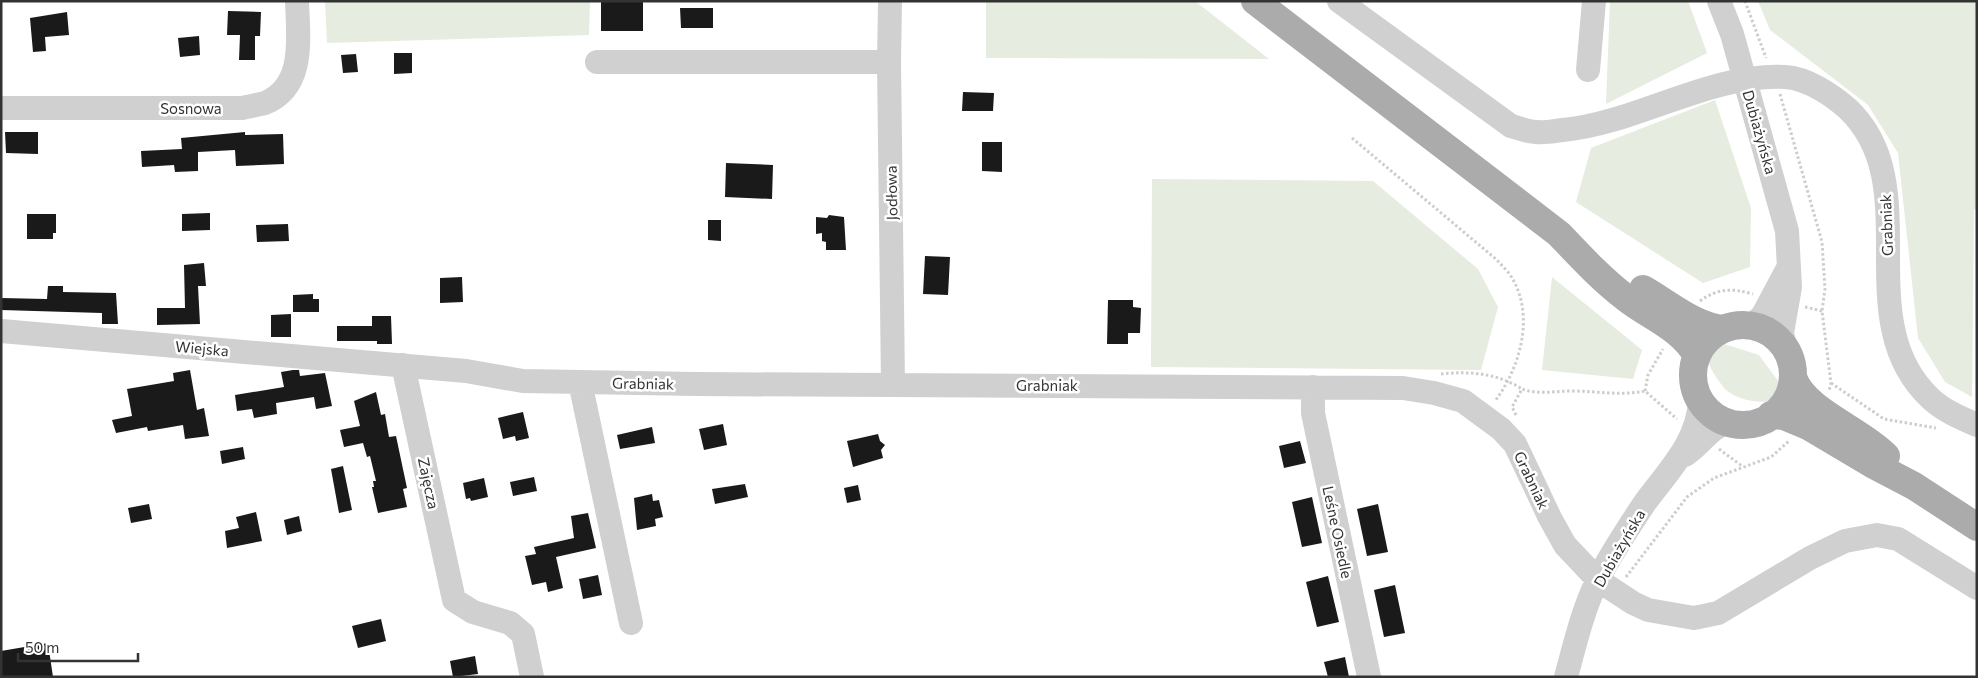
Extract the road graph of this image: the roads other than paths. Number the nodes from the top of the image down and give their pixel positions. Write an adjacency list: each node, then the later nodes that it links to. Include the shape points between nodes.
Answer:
1 (297, 1): 11 (street, Sosnowa, via 299,51 296,67 289,83 265,103 242,108)
2 (890, 1): 8 (street, Jodłowa)
3 (1255, 1): 12 (main road)
4 (1339, 1): 10 (street, Grabniak, via 1511,126 1536,132 1589,127)
5 (1594, 1): 9 (street)
6 (1719, 1): 10 (street, Dubiażyńska)
7 (596, 62): 8 (street)
8 (889, 62): 22 (street, Jodłowa)
9 (1588, 70)
10 (1744, 79): 13 (street, Dubiażyńska, via 1787,231); 28 (street, Grabniak, via 1786,77 1810,85 1836,98 1856,117 1873,141 1884,178 1888,305 1900,356 1914,380 1932,400)
11 (1, 108)
12 (1558, 234): 15 (main road, via 1597,253 1643,289 1699,322); 18 (main road, via 1626,298 1683,338)
13 (1789, 266): 14 (street, via 1763,315); 17 (street, Dubiażyńska, via 1788,304 1782,327)
14 (1752, 326): 15 (main road); 17 (main road, via 1772,334)
15 (1724, 329): 18 (main road, via 1708,340)
16 (1, 331): 19 (street, Wiejska)
17 (1786, 350): 20 (main road)
18 (1697, 356): 24 (main road, via 1693,371)
19 (403, 365): 21 (street, Grabniak, via 523,381); 34 (street, Zajęcza, via 454,600 473,612 510,623 523,634)
20 (1793, 377): 25 (main road, via 1789,394); 26 (main road)
21 (580, 382): 22 (street, Grabniak); 33 (street)
22 (893, 384): 23 (street, Grabniak)
23 (1313, 387): 31 (street, Grabniak, via 1403,388 1434,393 1463,401 1484,415 1515,444 1565,545); 35 (street, Leśne Osiedle, via 1313,413)
24 (1700, 399): 27 (main road, via 1712,413); 29 (street)
25 (1772, 415): 26 (main road); 27 (main road, via 1746,424)
26 (1814, 418): 30 (main road, via 1848,426 1880,450 1914,486)
27 (1729, 422): 29 (street, Dubiażyńska)
28 (1977, 426)
29 (1699, 435): 31 (street, Dubiażyńska, via 1694,450 1681,457 1644,504)
30 (1977, 527)
31 (1598, 580): 32 (street, Grabniak, via 1632,603 1668,615 1694,618 1718,613 1845,541 1878,536 1898,539); 36 (street, Dubiażyńska, via 1577,634)
32 (1977, 588)
33 (632, 623)
34 (532, 677)
35 (1369, 677)
36 (1566, 677)

